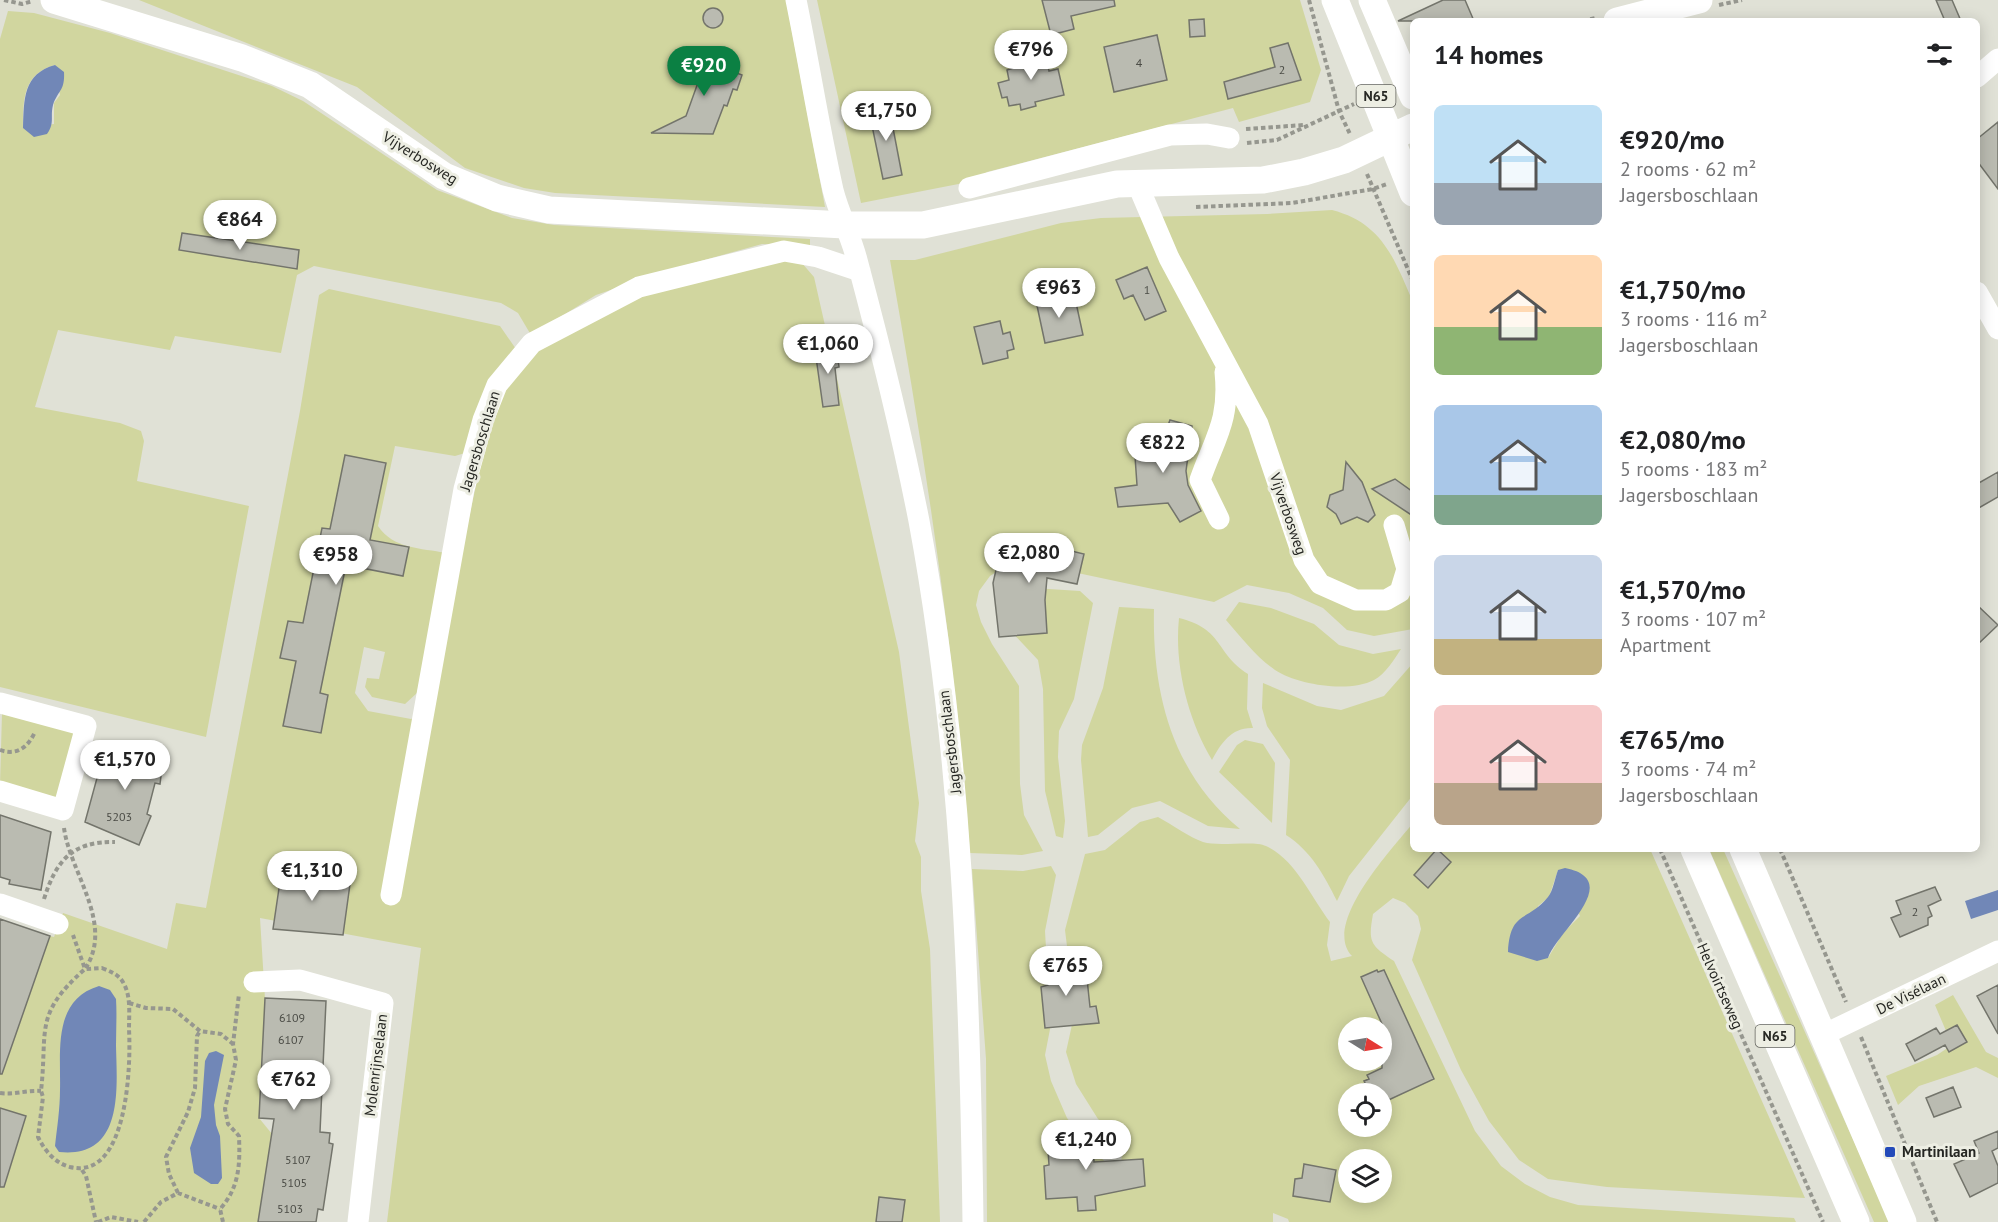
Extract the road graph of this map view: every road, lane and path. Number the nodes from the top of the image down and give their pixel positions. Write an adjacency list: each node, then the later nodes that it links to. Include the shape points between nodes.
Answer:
1 (4, 0): 2 (path, via 22,4)
2 (37, 0)
3 (54, 0): 23 (main road, Vijverbosweg, via 242,58 310,86 444,176 497,198 571,211)
4 (796, 0): 23 (street, Jagersboschlaan, via 834,192)
5 (1335, 0): 14 (main road, N65)
6 (1372, 0): 11 (main road, N65)
7 (1699, 0): 8 (main road)
8 (1629, 18)
9 (1998, 59): 10 (street)
10 (1980, 74)
11 (1410, 89)
12 (1339, 111): 13 (path)
13 (1308, 125): 15 (path); 15 (path, via 1265,143 1247,143)
14 (1402, 132): 17 (main road, N65); 18 (main road, Vijverbosweg, via 1344,160 1263,180)
15 (1234, 133): 16 (street, via 1170,135)
16 (1060, 165): 19 (street); 21 (street)
17 (1410, 176)
18 (1137, 183): 21 (main road, Vijverbosweg); 27 (street, Vijverbosweg, via 1169,258)
19 (969, 188)
20 (1373, 189): 22 (path, via 1292,203)
21 (1068, 194): 23 (main road, Vijverbosweg, via 923,225)
22 (1191, 207)
23 (845, 225): 24 (street, Jagersboschlaan)
24 (860, 271): 40 (street, Jagersboschlaan, via 784,251 639,287 532,343 497,384 464,489); 60 (street, Jagersboschlaan, via 919,522 949,720 963,885)
25 (1980, 297): 26 (street)
26 (1998, 328)
27 (1225, 366): 28 (street, Vijverbosweg, via 1227,396 1223,425 1200,480); 29 (street, Vijverbosweg, via 1258,424 1304,560 1320,584 1356,600 1386,600 1400,592 1407,569)
28 (1219, 519)
29 (1394, 525)
30 (0, 703): 31 (street)
31 (40, 714): 32 (path, via 34,735 24,747 10,753); 34 (street, via 86,726)
32 (0, 750)
33 (0, 791): 34 (street)
34 (63, 810): 39 (path, via 63,830)
35 (115, 842): 39 (path, via 91,843)
36 (1661, 852): 61 (path, Helvoirtseweg)
37 (1695, 852): 62 (main road, Helvoirtseweg / N65)
38 (1744, 852): 48 (main road)
39 (70, 854): 42 (path, via 53,876); 44 (path, via 82,879 94,927 93,947)
40 (392, 895)
41 (0, 904): 42 (street)
42 (48, 921): 44 (path, via 70,930)
43 (1998, 951): 48 (street, De Visélaan)
44 (85, 969): 46 (path, via 102,968 117,975); 50 (path, via 54,1000 42,1044)
45 (254, 982): 49 (path, via 245,984 238,996); 59 (street, Molenrijnselaan, via 300,980 383,1003)
46 (129, 1003): 47 (path, via 173,1009); 52 (path, via 128,1096 106,1154)
47 (200, 1031): 49 (path, via 220,1034); 53 (path, via 195,1088 166,1157)
48 (1823, 1035): 63 (main road)
49 (233, 1044): 54 (path, via 236,1060 225,1109 228,1124 239,1136 239,1166 229,1198)
50 (41, 1091): 51 (path); 52 (path, via 38,1137 54,1159)
51 (0, 1093)
52 (82, 1170): 55 (path)
53 (178, 1193): 54 (path); 57 (path, via 161,1202)
54 (220, 1209): 58 (path)
55 (97, 1222): 56 (path, via 111,1217)
56 (138, 1222)
57 (144, 1222)
58 (223, 1222)
59 (357, 1222)
60 (973, 1222)
61 (1823, 1222)
62 (1856, 1222)
63 (1903, 1222)

